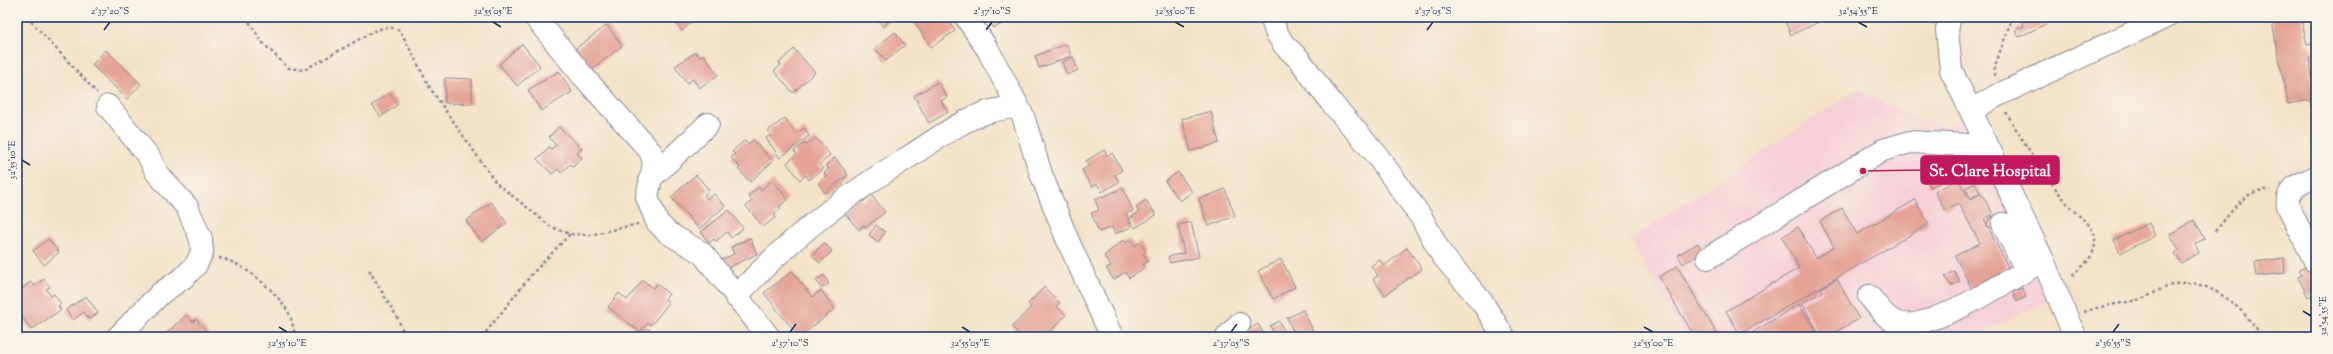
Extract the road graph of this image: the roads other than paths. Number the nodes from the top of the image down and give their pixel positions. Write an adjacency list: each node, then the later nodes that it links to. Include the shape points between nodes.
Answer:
1 (535, 17): 12 (street, via 582,75 651,152 654,164)
2 (966, 17): 7 (street, via 988,50)
3 (1271, 17): 23 (street, via 1284,45 1299,59 1330,101 1376,154 1421,218 1442,255 1487,309)
4 (1950, 17): 8 (street, via 1947,30 1951,70)
5 (2166, 17): 8 (street, via 1996,96)
6 (108, 106): 20 (street, via 149,157 157,172 187,207 202,238 196,265 184,278 161,293)
7 (1018, 106): 18 (street, via 988,112 948,132 870,180 820,216 756,274); 22 (street, via 1041,174 1068,241)
8 (1972, 110): 10 (street)
9 (708, 124): 12 (street)
10 (1988, 146): 14 (street, via 1910,142 1883,150); 16 (street)
11 (2316, 177): 15 (street, via 2289,192 2288,206)
12 (650, 179): 18 (street, via 647,197 657,222 668,233 702,253)
13 (2003, 224): 16 (street)
14 (1708, 258)
15 (2316, 263)
16 (2034, 265): 17 (street, via 1970,302 1935,317 1906,325 1894,322); 19 (street, via 2055,288)
17 (1869, 296)
18 (736, 297): 21 (street)
19 (2071, 328)
20 (118, 337)
21 (769, 337)
22 (1112, 337)
23 (1504, 337)

